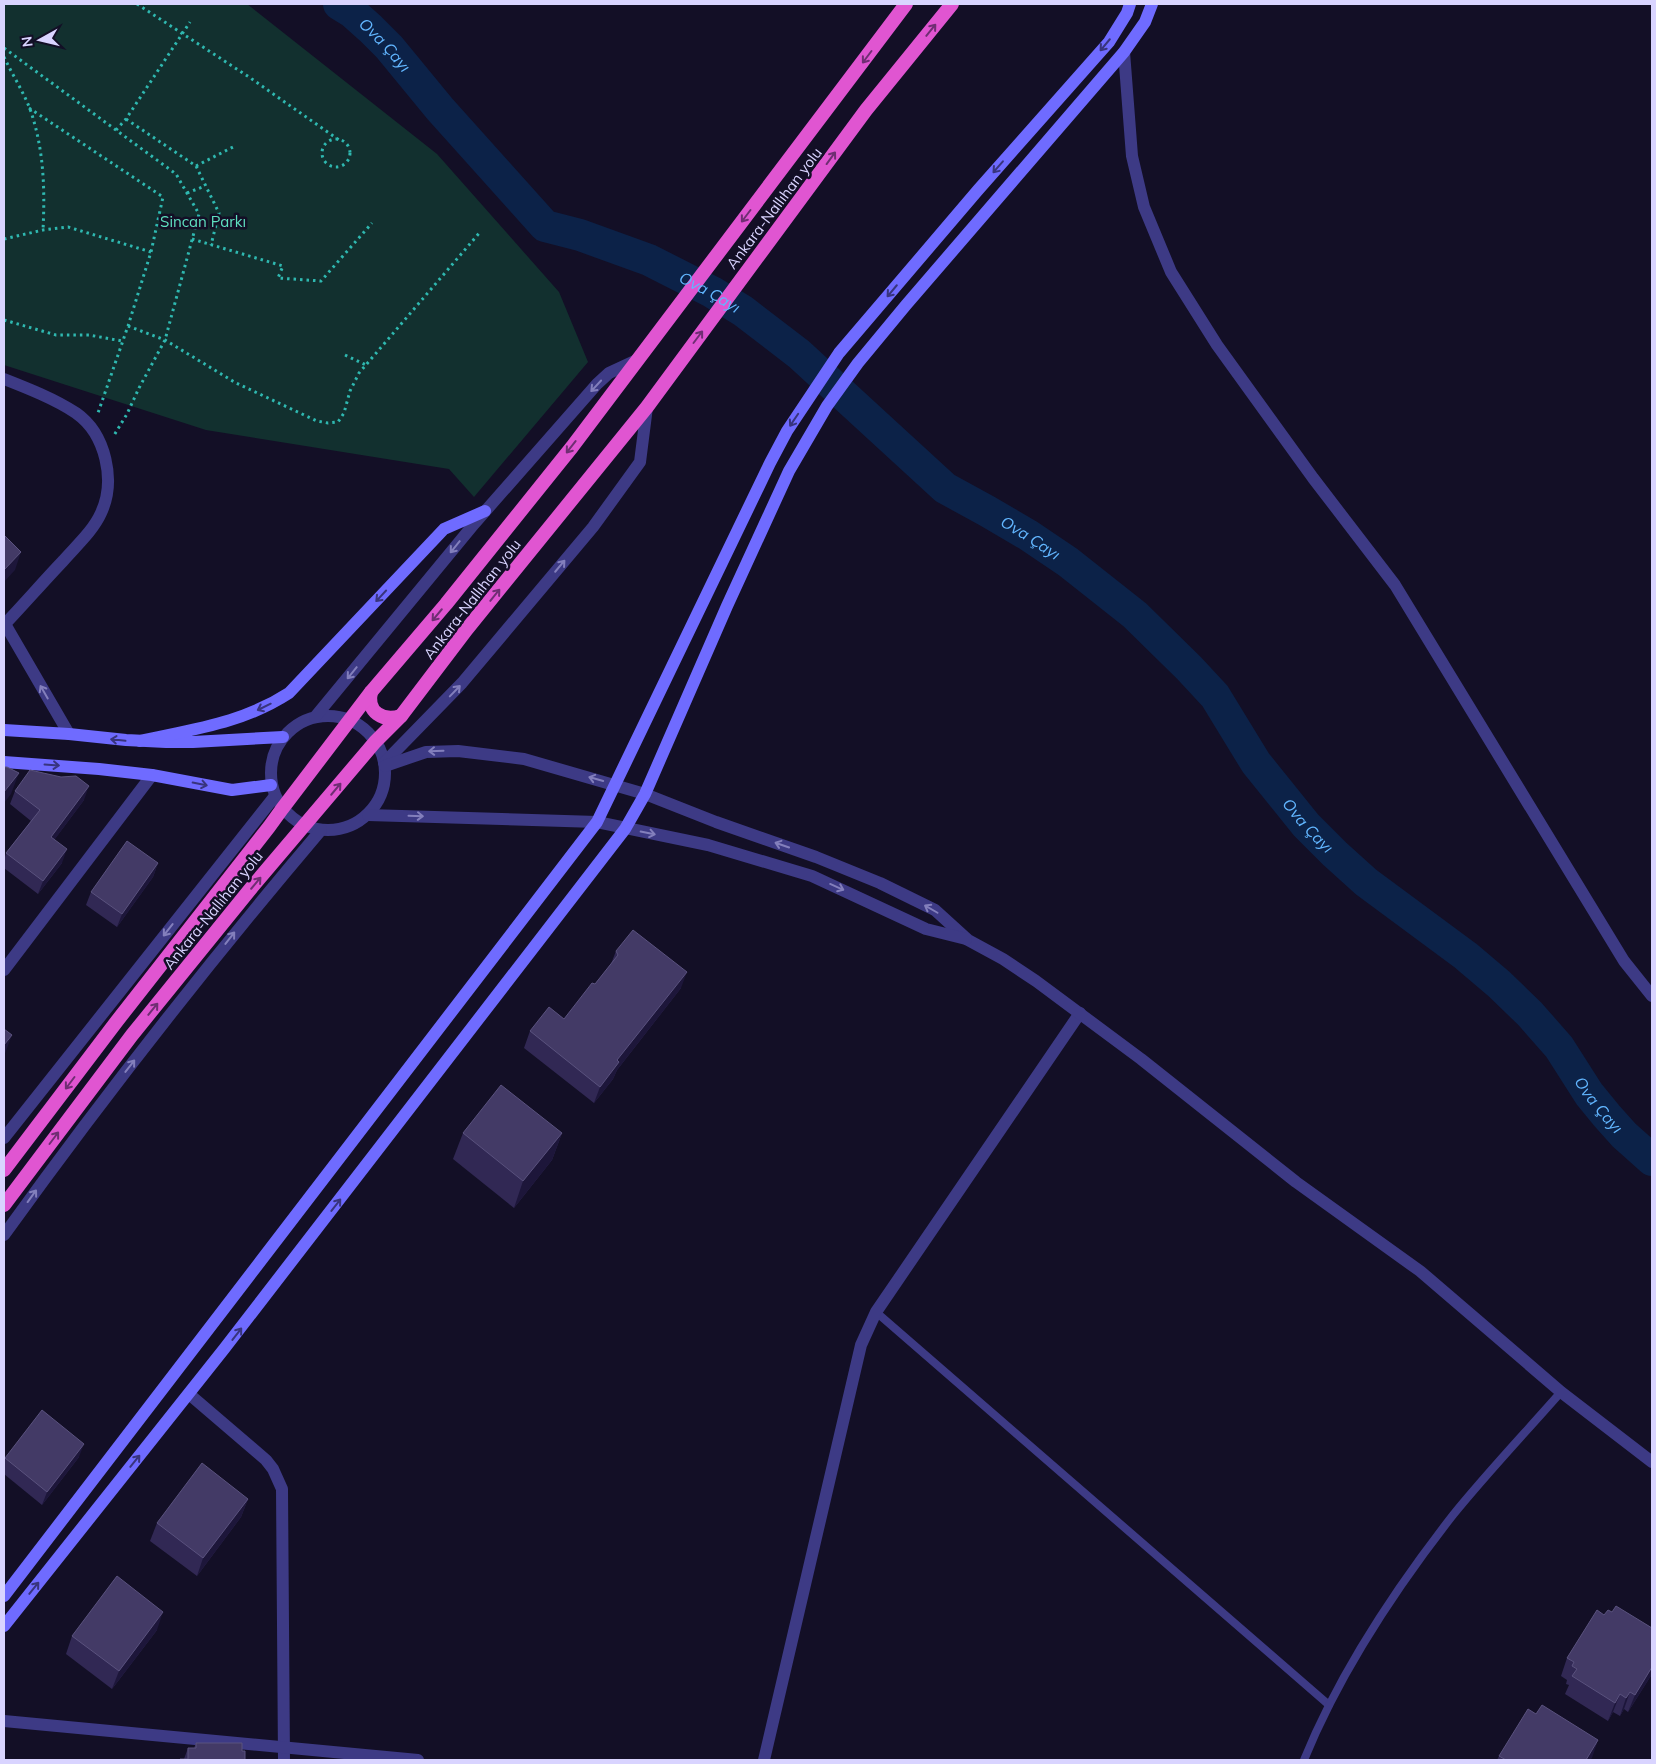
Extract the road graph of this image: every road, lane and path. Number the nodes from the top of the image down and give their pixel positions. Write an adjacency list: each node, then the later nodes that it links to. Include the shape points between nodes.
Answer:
1 (137, 4): 7 (path)
2 (906, 4): 31 (highway, Ankara-Nallıhan yolu, one-way to 31)
3 (952, 4): 34 (highway, Ankara-Nallıhan yolu, one-way to 3, via 866,110)
4 (1130, 4): 49 (main road, one-way to 49, via 1109,42 984,182 839,353 787,431)
5 (1152, 4): 9 (main road, via 1145,22)
6 (190, 22): 7 (path)
7 (183, 34): 12 (path); 14 (path)
8 (4, 48): 13 (path)
9 (1124, 52): 50 (main road, via 906,304 827,406 781,487); 58 (street, via 1132,156 1144,207 1171,272 1217,345 1395,585 1624,961)
10 (4, 57): 11 (path)
11 (29, 108): 20 (path, via 43,163); 25 (path, via 163,197)
12 (126, 119): 13 (path); 16 (path)
13 (116, 130): 18 (path, via 176,174)
14 (339, 140): 14 (path, via 330,141 324,148 323,157 336,168 345,165 350,157 349,148)
15 (233, 147): 16 (path)
16 (196, 166): 17 (path)
17 (205, 186): 18 (path); 24 (path, via 219,213)
18 (187, 193): 23 (path, via 199,214)
19 (372, 223): 24 (path, via 321,281 278,278 283,266)
20 (43, 230): 22 (path); 25 (path, via 68,227)
21 (481, 231): 32 (path)
22 (4, 238)
23 (192, 239): 24 (path); 28 (path)
24 (211, 244)
25 (151, 252): 27 (path)
26 (4, 320): 29 (path, via 56,335 89,335)
27 (128, 326): 28 (path); 29 (path)
28 (165, 340): 32 (path, via 236,383 317,421 328,423 338,422 344,413 350,391); 36 (path)
29 (122, 341): 35 (path)
30 (346, 355): 32 (path)
31 (640, 356): 37 (street, one-way to 37, via 609,373 597,384); 39 (highway, Ankara-Nallıhan yolu, one-way to 39, via 524,507)
32 (366, 365)
33 (4, 379): 35 (street, via 76,414)
34 (647, 407): 40 (highway, Ankara-Nallıhan yolu, one-way to 34); 47 (street, one-way to 34, via 462,683 593,526 640,462)
35 (92, 431): 36 (street)
36 (103, 453): 38 (street, via 108,468 108,490 101,513 84,538)
37 (485, 511): 41 (street, one-way to 41); 45 (main road, one-way to 45, via 444,529 289,693 270,705 231,721)
38 (4, 624): 43 (street, one-way to 38)
39 (371, 692): 40 (highway, via 373,708 380,716 393,719); 51 (highway, Ankara-Nallıhan yolu, via 351,720)
40 (401, 716): 62 (highway, Ankara-Nallıhan yolu, one-way to 40, via 132,1035 252,887)
41 (315, 717): 44 (street, via 303,721); 47 (street, via 336,716 364,728 377,744)
42 (4, 730): 43 (main road)
43 (69, 734): 45 (main road, one-way to 43)
44 (283, 737): 45 (main road); 51 (street, via 276,748 270,772)
45 (140, 741)
46 (4, 762): 48 (main road, one-way to 48)
47 (384, 764): 49 (street, one-way to 47, via 524,759 458,751 426,752); 52 (street, via 380,797)
48 (152, 775): 51 (main road, one-way to 51); 57 (street)
49 (615, 784): 50 (street); 53 (main road)
50 (644, 794): 54 (main road); 56 (street, one-way to 50, via 935,910 880,883)
51 (276, 797): 55 (street, via 281,808 291,817 302,825); 60 (street, one-way to 60); 61 (highway, Ankara-Nallıhan yolu, one-way to 61, via 258,842)
52 (368, 815): 53 (street, one-way to 53); 55 (street, via 340,830)
53 (597, 822): 54 (street); 68 (main road)
54 (625, 829): 56 (street, one-way to 56, via 708,845 812,876 926,930); 66 (main road, one-way to 54)
55 (321, 830): 63 (street, one-way to 55, via 71,1142 243,922)
56 (968, 940): 59 (street, via 1003,959)
57 (4, 970)
58 (1652, 996)
59 (1080, 1013): 64 (street); 65 (street, via 1296,1182 1420,1271)
60 (4, 1138)
61 (4, 1170)
62 (4, 1204)
63 (4, 1235)
64 (876, 1312): 70 (lane); 74 (street, via 861,1345)
65 (1561, 1392): 67 (street); 70 (lane, via 1454,1514 1381,1618)
66 (189, 1394): 69 (main road, one-way to 66); 72 (street, via 266,1460 282,1489)
67 (1652, 1462)
68 (4, 1596)
69 (4, 1626)
70 (1329, 1705): 75 (lane)
71 (4, 1722): 72 (street)
72 (284, 1754): 73 (street)
73 (418, 1760)
74 (764, 1760)
75 (1304, 1760)

